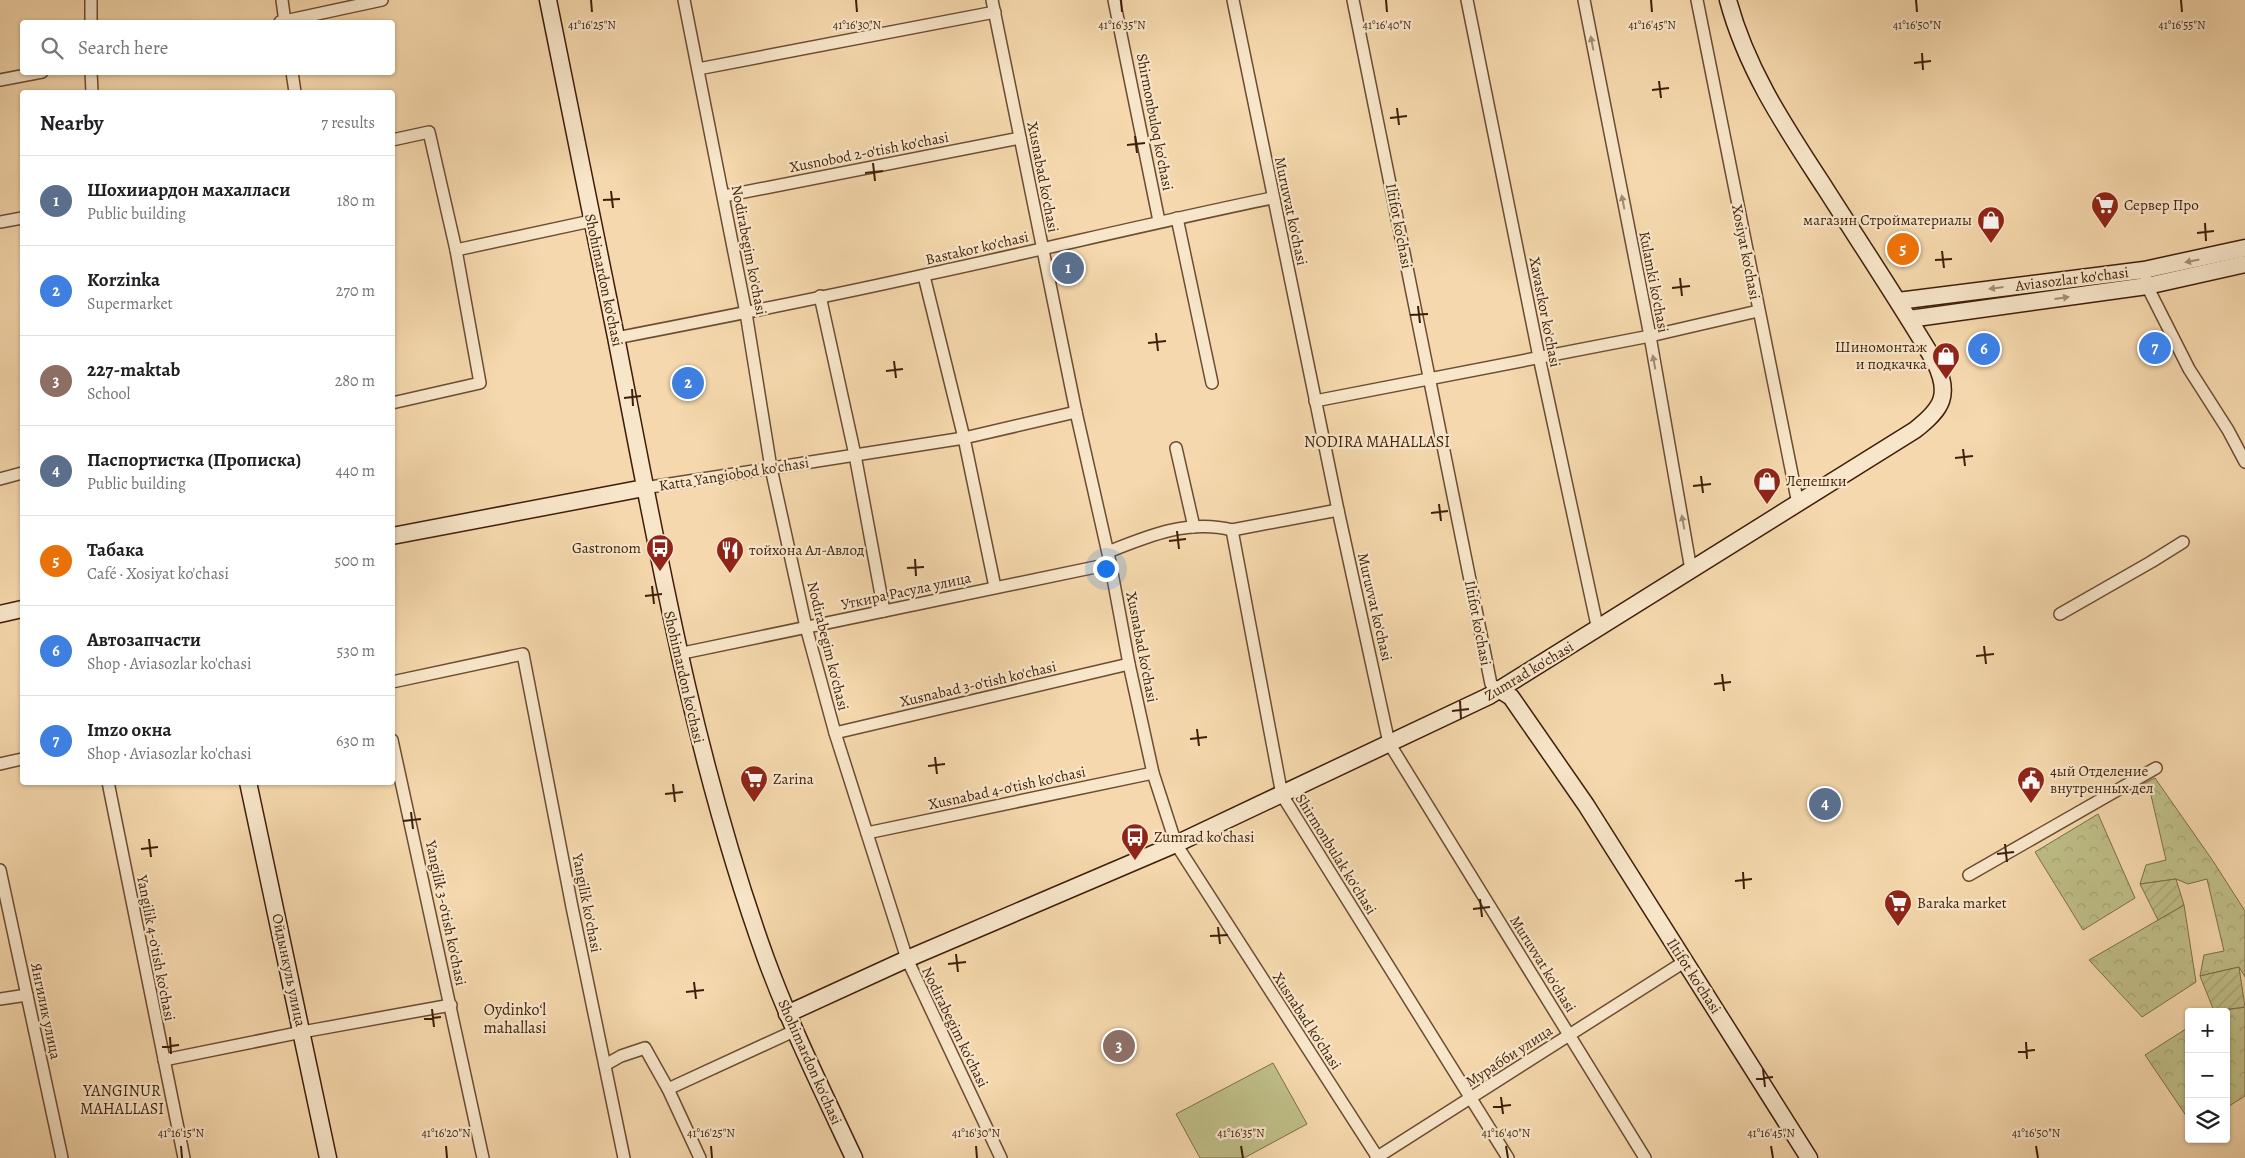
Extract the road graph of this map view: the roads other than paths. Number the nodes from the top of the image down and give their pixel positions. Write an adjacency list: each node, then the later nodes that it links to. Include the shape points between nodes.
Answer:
1 (90, 0): 14 (street)
2 (282, 0): 15 (street)
3 (382, 0): 16 (street)
4 (548, 0): 30 (street, Shohimardon ko'chasi)
5 (684, 0): 17 (street, Nodirabegim ko'chasi)
6 (1114, 0): 31 (street, Shirmonbuloq ko'chasi)
7 (1233, 0): 27 (street, Muruvvat ko'chasi)
8 (1354, 0): 47 (street, Iltifot ko'chasi)
9 (1467, 0): 46 (street, Xavastkor ko'chasi)
10 (1584, 0): 44 (street, Kulamki ko'chasi, one-way to 10)
11 (1697, 0): 41 (street, Xosiyat ko'chasi)
12 (1728, 0): 40 (street, via 1749,62 1782,121)
13 (993, 6): 17 (street); 24 (street, Xusnabad ko'chasi)
14 (91, 20)
15 (283, 20)
16 (292, 20)
17 (698, 69): 26 (street, Nodirabegim ko'chasi)
18 (26, 75): 21 (street)
19 (91, 75): 22 (street)
20 (293, 75): 23 (street)
21 (0, 80)
22 (92, 90)
23 (296, 90)
24 (1020, 138): 26 (street, Xusnobod 2-o'tish ko'chasi); 33 (street, Xusnabad ko'chasi)
25 (395, 139): 34 (street, via 429,132)
26 (724, 196): 42 (street, Nodirabegim ko'chasi)
27 (1272, 198): 29 (street, Bastakor ko'chasi); 49 (street, Muruvvat ko'chasi)
28 (20, 218): 32 (street)
29 (1177, 218): 31 (street, Bastakor ko'chasi); 48 (street)
30 (591, 221): 34 (street); 45 (street, Shohimardon ko'chasi)
31 (1159, 221): 33 (street, Bastakor ko'chasi)
32 (0, 222)
33 (1042, 248): 37 (street, Bastakor ko'chasi); 51 (street, Xusnabad ko'chasi)
34 (456, 250): 50 (street, via 480,383)
35 (2243, 260): 36 (street, Aviasozlar ko'chasi, one-way to 36); 38 (street, Aviasozlar ko'chasi)
36 (2144, 270): 38 (street); 40 (street, Aviasozlar ko'chasi, one-way to 40)
37 (924, 276): 39 (street, Bastakor ko'chasi); 52 (street)
38 (2147, 286): 43 (street, Aviasozlar ko'chasi, one-way to 38); 55 (street, via 2189,369)
39 (820, 296): 42 (street, Bastakor ko'chasi); 54 (street)
40 (1898, 301): 43 (street, Zumrad ko'chasi)
41 (1758, 311): 44 (street); 60 (street, Xosiyat ko'chasi)
42 (746, 313): 45 (street, Bastakor ko'chasi); 56 (street, Nodirabegim ko'chasi)
43 (1909, 319): 60 (street, Zumrad ko'chasi, via 1941,376 1943,394 1937,410 1915,430)
44 (1650, 336): 46 (street); 68 (street, Kulamki ko'chasi, one-way to 44)
45 (616, 338): 59 (street, Shohimardon ko'chasi)
46 (1539, 357): 47 (street); 75 (street, Xavastkor ko'chasi)
47 (1429, 379): 49 (street); 79 (street, Iltifot ko'chasi, via 1491,684)
48 (1212, 383)
49 (1315, 401): 61 (street, Muruvvat ko'chasi)
50 (395, 402)
51 (1076, 412): 52 (street, Katta Yangiobod ko'chasi); 66 (street, Xusnabad ko'chasi)
52 (964, 438): 54 (street, Katta Yangiobod ko'chasi); 69 (street)
53 (1176, 448): 62 (street)
54 (855, 455): 56 (street, Katta Yangiobod ko'chasi); 71 (street)
55 (2245, 462)
56 (771, 468): 59 (street, Katta Yangiobod ko'chasi); 74 (street, Nodirabegim ko'chasi)
57 (20, 474): 58 (street)
58 (0, 479)
59 (644, 488): 64 (street, Katta Yangiobod ko'chasi); 76 (street, Shohimardon ko'chasi)
60 (1798, 504): 68 (street, Zumrad ko'chasi)
61 (1338, 510): 63 (street); 81 (street, Muruvvat ko'chasi)
62 (1194, 527): 63 (street, via 1215,526); 66 (street, via 1157,533)
63 (1232, 530): 89 (street, Shirmonbulak ko'chasi)
64 (395, 535)
65 (2183, 542): 73 (street)
66 (1108, 552): 67 (street, Xusnabad ko'chasi)
67 (1110, 564): 69 (street, Уткира Расула улица); 77 (street, Xusnabad ko'chasi)
68 (1692, 570): 75 (street, Zumrad ko'chasi)
69 (995, 587): 71 (street, Уткира Расула улица)
70 (20, 609): 72 (street)
71 (884, 611): 74 (street, Уткира Расула улица)
72 (0, 614)
73 (2060, 614)
74 (806, 626): 76 (street, Уткира Расула улица); 80 (street, Nodirabegim ko'chasi)
75 (1598, 630): 79 (street, Zumrad ko'chasi)
76 (678, 654): 99 (street, Shohimardon ko'chasi, via 727,841)
77 (1129, 664): 80 (street, Xusnabad 3-o'tish ko'chasi); 86 (street, Xusnabad ko'chasi)
78 (395, 681): 104 (street, Yangilik ko'chasi, via 523,654)
79 (1500, 690): 81 (street, Zumrad ko'chasi); 95 (street, Iltifot ko'chasi, via 1511,697 1586,805)
80 (835, 733): 90 (street, Nodirabegim ko'chasi)
81 (1389, 743): 89 (street, Zumrad ko'chasi); 102 (street, Muruvvat ko'chasi)
82 (395, 753): 98 (street, Yangilik 3-o'tish ko'chasi)
83 (20, 759): 84 (street)
84 (0, 764)
85 (2156, 768): 93 (street)
86 (1153, 773): 90 (street, Xusnabad 4-o'tish ko'chasi); 91 (street, Xusnabad ko'chasi)
87 (109, 785): 103 (street, Yangilik 4-o'tish ko'chasi)
88 (249, 785): 101 (street, Ойдынкуль улица)
89 (1282, 795): 91 (street, Zumrad ko'chasi); 106 (street, Shirmonbulak ko'chasi)
90 (867, 833): 94 (street, Nodirabegim ko'chasi)
91 (1176, 844): 94 (street, Zumrad ko'chasi); 115 (street, Xusnabad ko'chasi)
92 (0, 870): 96 (street, Янгилик улица)
93 (1969, 875)
94 (907, 960): 99 (street, Zumrad ko'chasi); 114 (street, Nodirabegim ko'chasi)
95 (1684, 962): 102 (street, Мурабби улица); 118 (street, Iltifot ko'chasi)
96 (27, 995): 97 (street); 107 (street, Янгилик улица)
97 (0, 999)
98 (451, 1005): 101 (street, Yangilik 3-o'tish ko'chasi); 110 (street, Yangilik 3-o'tish ko'chasi)
99 (787, 1014): 100 (street, Shohimardon ko'chasi)
100 (794, 1031): 105 (street); 113 (street, Shohimardon ko'chasi)
101 (302, 1032): 103 (street); 109 (street, Ойдынкуль улица)
102 (1569, 1035): 106 (street, Мурабби улица); 117 (street, Muruvvat ko'chasi)
103 (164, 1060): 108 (street, Yangilik 4-o'tish ko'chasi)
104 (605, 1065): 105 (street, via 644,1048); 111 (street, Yangilik ko'chasi)
105 (668, 1089): 112 (street)
106 (1470, 1099): 115 (street, Мурабби улица); 116 (street, Shirmonbulak ko'chasi)
107 (62, 1158)
108 (184, 1158)
109 (328, 1158)
110 (483, 1158)
111 (624, 1158)
112 (700, 1158)
113 (854, 1158)
114 (1001, 1158)
115 (1377, 1158)
116 (1508, 1158)
117 (1645, 1158)
118 (1809, 1158)

